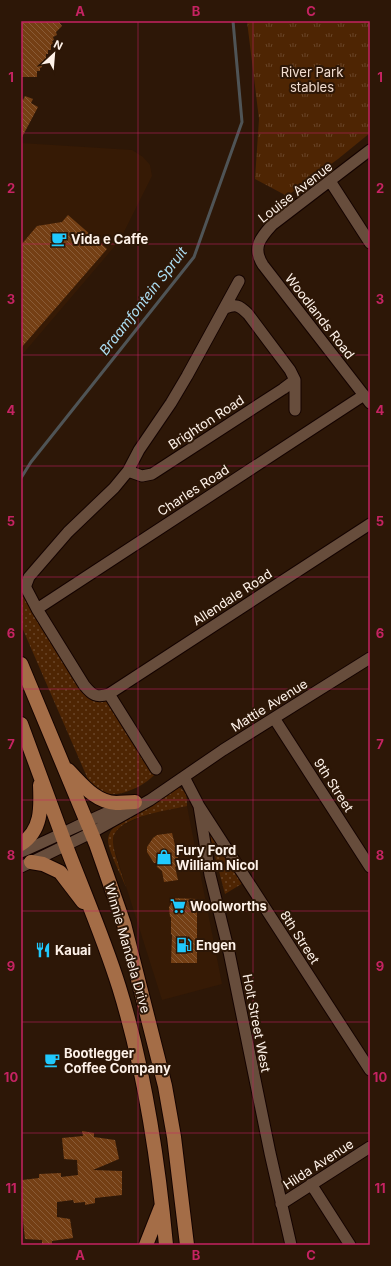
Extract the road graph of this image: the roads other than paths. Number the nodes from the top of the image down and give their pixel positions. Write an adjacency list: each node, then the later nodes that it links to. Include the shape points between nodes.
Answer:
1 (370, 150): 2 (street, Louise Avenue)
2 (330, 181): 3 (street); 4 (street, Louise Avenue, via 261,236 257,251)
3 (370, 244)
4 (263, 265): 8 (street, Woodlands Road)
5 (239, 281): 6 (street, Brighton Road)
6 (225, 308): 7 (street, via 238,306 248,314); 10 (street, Brighton Road)
7 (295, 380): 9 (street); 10 (street, Brighton Road, via 152,474 142,476)
8 (367, 399): 12 (street, Charles Road)
9 (295, 410)
10 (128, 472): 12 (street, Brighton Road, via 68,532 29,577 26,588)
11 (370, 524): 15 (street, Allendale Road)
12 (37, 609): 15 (street, via 84,685 94,695)
13 (370, 658): 16 (street, Mattie Avenue)
14 (21, 664): 18 (main road, Winnie Mandela Drive)
15 (109, 694): 19 (street)
16 (274, 718): 21 (street, Mattie Avenue); 29 (street, 9th Street)
17 (21, 724): 20 (main road, Winnie Mandela Drive)
18 (61, 763): 22 (main road, via 99,798 117,803); 24 (main road, Winnie Mandela Drive)
19 (156, 769)
20 (40, 774): 25 (main road, Winnie Mandela Drive); 26 (main road, via 37,826 30,837)
21 (184, 777): 22 (street, Mattie Avenue); 23 (street, 8th Street); 24 (street, Mattie Avenue, via 150,800)
22 (135, 802): 24 (street, Mattie Avenue, via 102,814)
23 (199, 806): 31 (street, 8th Street); 35 (street, Holt Street West, via 210,875 229,952)
24 (89, 828): 25 (street, Mattie Avenue); 38 (main road, Winnie Mandela Drive, via 124,924 165,1086 174,1137)
25 (64, 840): 27 (street, Mattie Avenue); 28 (street, Mattie Avenue); 30 (main road, Winnie Mandela Drive)
26 (21, 844)
27 (21, 852)
28 (26, 865): 30 (main road, via 43,864 60,872 82,901)
29 (370, 867)
30 (109, 957): 34 (main road, Winnie Mandela Drive, via 129,1024 149,1111)
31 (370, 1070)
32 (370, 1147): 33 (street, Hilda Avenue)
33 (311, 1184): 35 (street, Hilda Avenue); 40 (street)
34 (162, 1202): 36 (main road); 37 (main road, Winnie Mandela Drive)
35 (281, 1204): 39 (street, Holt Street West)
36 (146, 1245)
37 (166, 1245)
38 (186, 1245)
39 (291, 1245)
40 (350, 1245)

